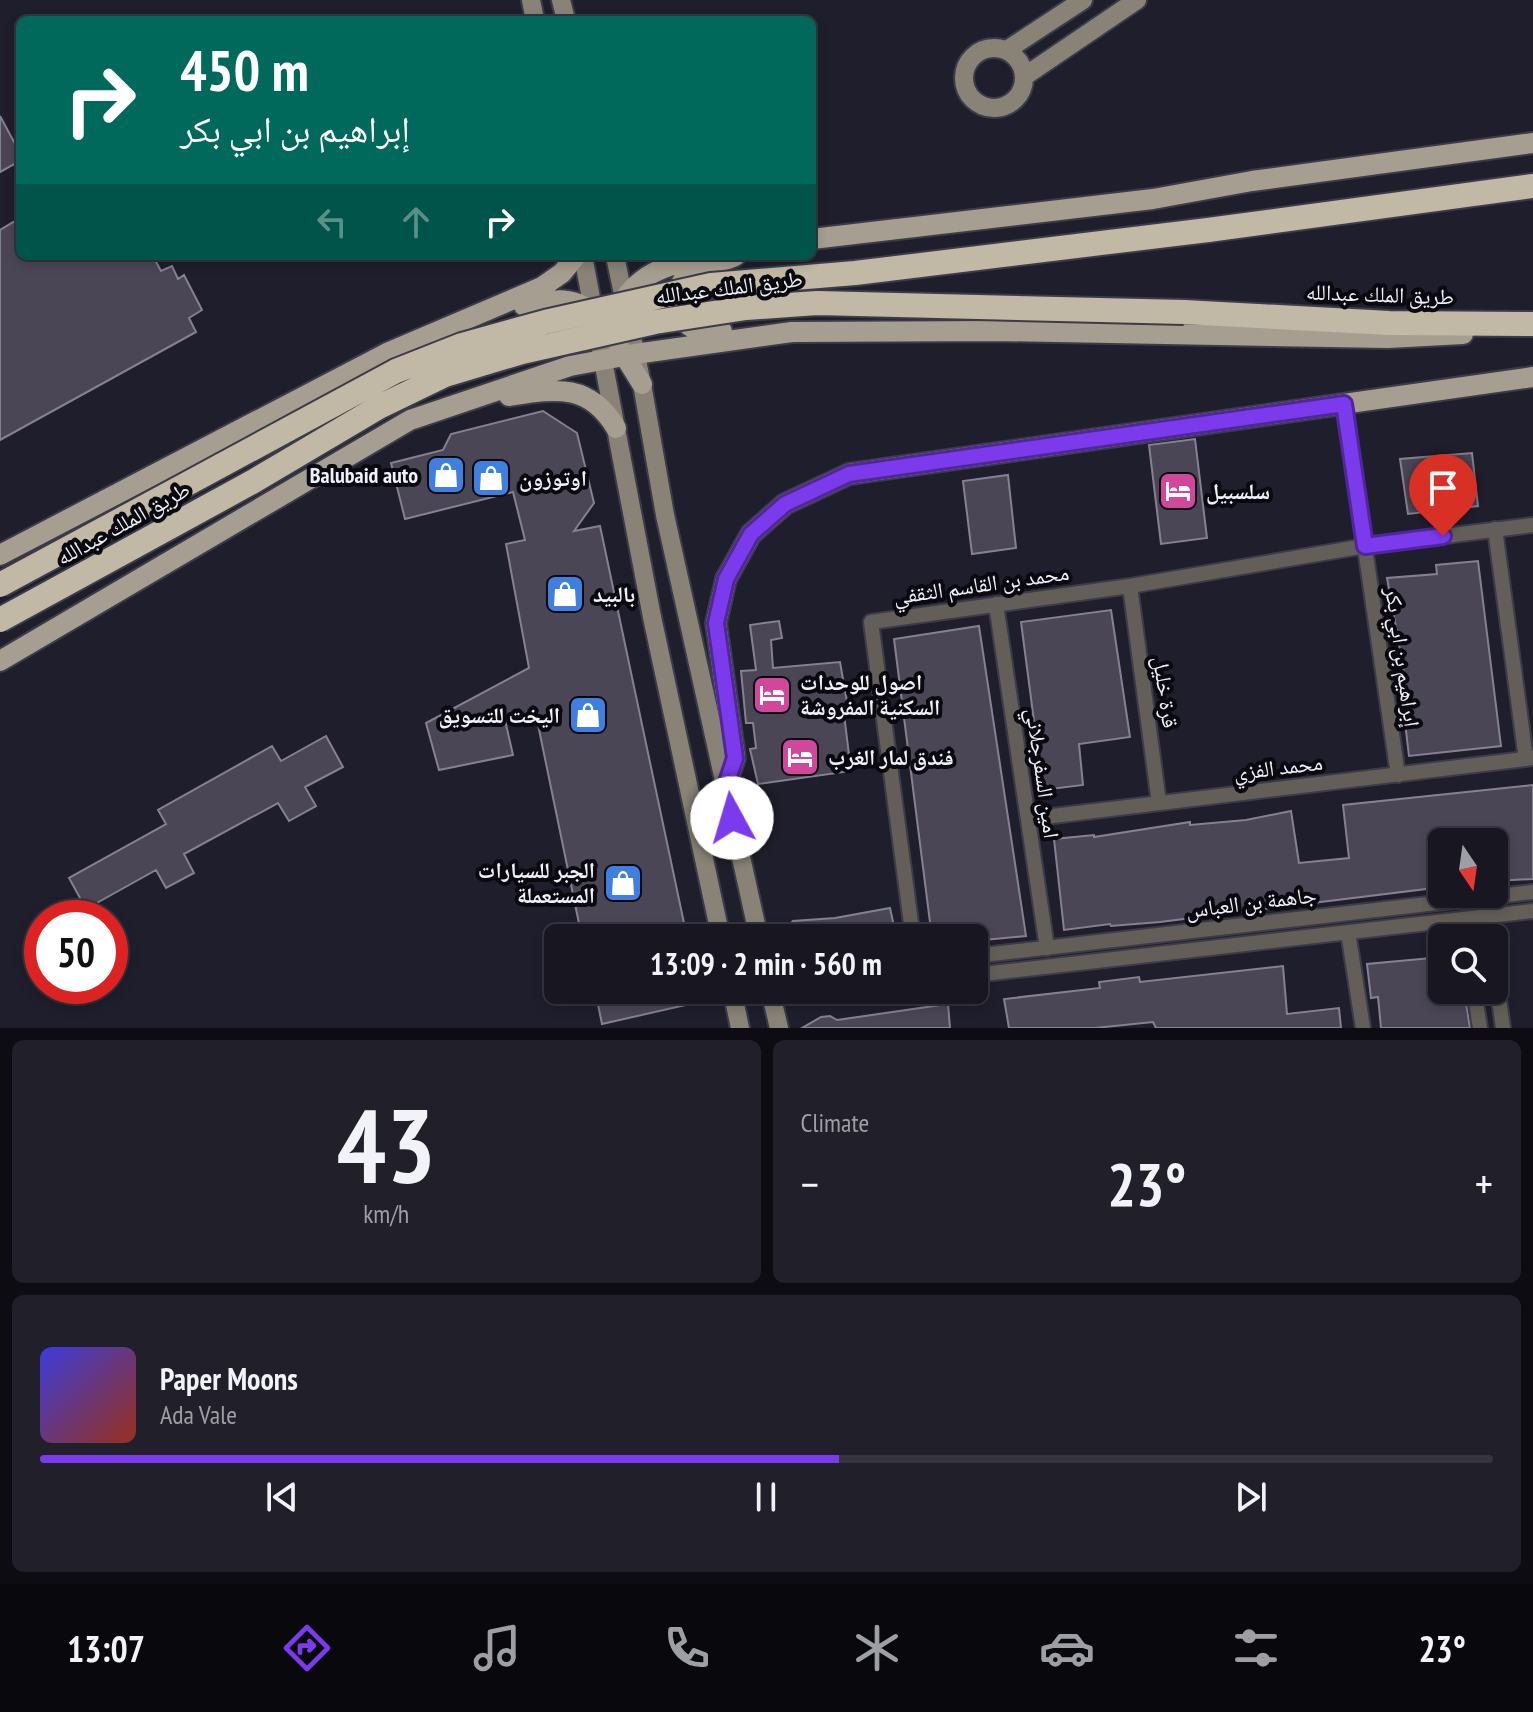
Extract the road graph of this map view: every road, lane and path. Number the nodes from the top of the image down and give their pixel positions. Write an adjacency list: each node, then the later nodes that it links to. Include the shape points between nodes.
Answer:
1 (1083, 0): 3 (main road)
2 (1137, 0): 4 (main road)
3 (1007, 50): 4 (main road); 4 (main road, via 984,49 971,58 964,72 969,95 980,106 1004,107 1022,91)
4 (1025, 76)
5 (1533, 143): 7 (main road, طريق الملك عبدالله, via 1153,199)
6 (1533, 186): 32 (highway, bridge, via 855,273 711,285 545,322 462,345 396,371)
7 (816, 239)
8 (573, 260): 15 (main road, طريق الملك عبدالله, via 542,287)
9 (584, 260): 14 (main road)
10 (616, 260): 13 (main road)
11 (692, 260): 13 (main road, via 661,268)
12 (725, 260): 19 (main road, via 688,275 679,287 678,309 697,330)
13 (624, 297): 18 (main road); 20 (main road)
14 (595, 315): 15 (main road, via 582,304 555,299); 18 (main road); 21 (main road)
15 (460, 323): 24 (main road, via 516,320 531,331 537,349 524,372 480,386); 31 (main road, طريق الملك عبدالله, via 387,353)
16 (1533, 324): 30 (highway, طريق الملك عبدالله, bridge, via 817,303 655,322 445,375)
17 (1533, 330): 19 (main road, via 1388,338 832,331)
18 (609, 333): 20 (main road); 21 (main road)
19 (749, 336): 20 (main road)
20 (630, 355): 21 (main road); 23 (main road)
21 (603, 360): 24 (main road); 26 (main road)
22 (1533, 377): 25 (main road)
23 (642, 384): 40 (main road)
24 (458, 404): 26 (main road, via 569,391 596,403); 37 (main road, via 410,420)
25 (1344, 404): 29 (street, إبراهيم بن ابي بكر); 40 (main road, via 849,474 785,504 751,534 726,579 716,623 735,758)
26 (616, 428): 47 (main road)
27 (1533, 525): 28 (street, محمد بن القاسم الثقفي)
28 (1495, 529): 29 (street, محمد بن القاسم الثقفي); 38 (street)
29 (1365, 546): 33 (street, محمد بن القاسم الثقفي); 39 (street, إبراهيم بن ابي بكر)
30 (125, 550): 35 (highway, طريق الملك عبدالله, bridge); 36 (main road)
31 (0, 555)
32 (0, 585)
33 (1130, 586): 34 (street, محمد بن القاسم الثقفي); 41 (street, قرة خليل)
34 (996, 604): 42 (street, امين السفرجلاني); 49 (street, محمد بن القاسم الثقفي, via 871,622)
35 (0, 620)
36 (0, 633)
37 (0, 661)
38 (1529, 759): 39 (street, محمد الفزي)
39 (1398, 775): 41 (street, محمد الفزي)
40 (725, 788): 48 (main road)
41 (1159, 803): 42 (street, محمد الفزي)
42 (1028, 819): 53 (street, امين السفرجلاني)
43 (1533, 892): 53 (street, جاهمة بن العباس)
44 (1533, 911): 45 (street, جاهمة بن العباس)
45 (1487, 916): 46 (street, جاهمة بن العباس); 51 (street)
46 (1463, 919): 50 (street); 52 (street, جاهمة بن العباس)
47 (718, 924)
48 (756, 924)
49 (911, 924)
50 (1464, 924)
51 (1488, 924)
52 (1348, 932): 55 (street, جاهمة بن العباس); 62 (street)
53 (1047, 948): 54 (street, جاهمة بن العباس)
54 (988, 954)
55 (988, 973)
56 (735, 1004): 60 (main road)
57 (773, 1004): 61 (main road)
58 (1476, 1004): 63 (street)
59 (1500, 1004): 64 (street)
60 (740, 1028)
61 (779, 1028)
62 (1363, 1028)
63 (1480, 1028)
64 (1503, 1028)

